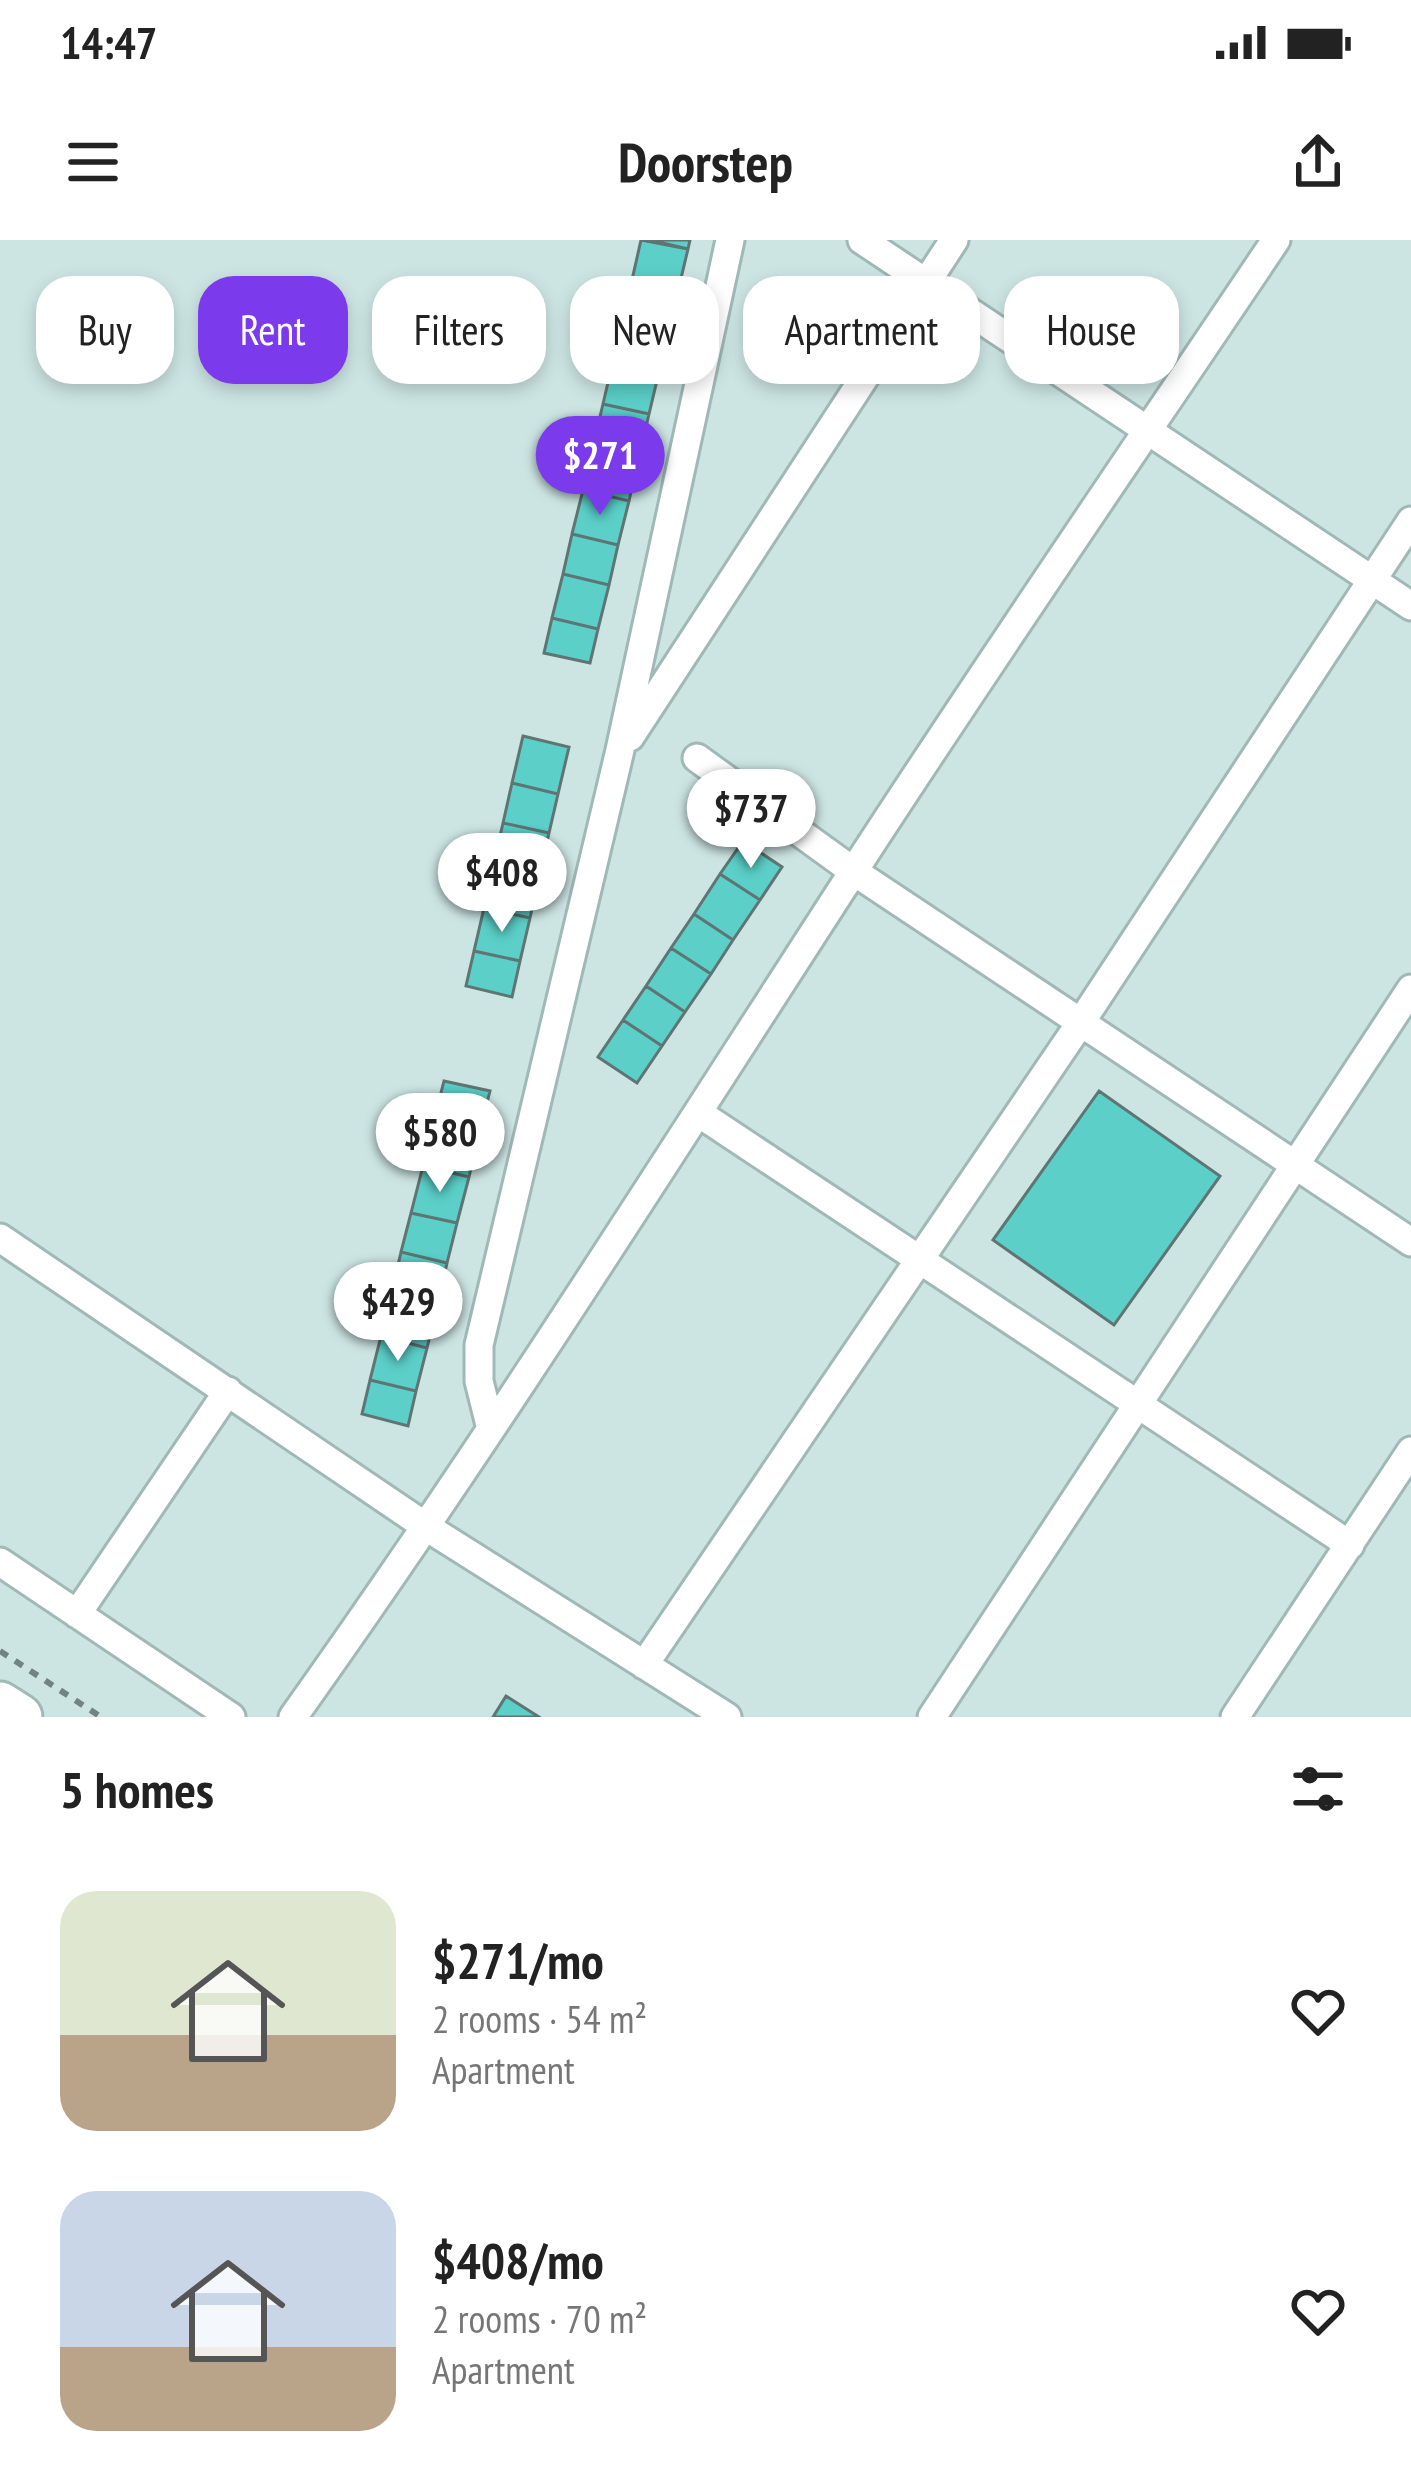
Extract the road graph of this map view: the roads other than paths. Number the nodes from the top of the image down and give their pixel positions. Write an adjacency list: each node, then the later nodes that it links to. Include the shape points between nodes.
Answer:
1 (730, 240): 13 (street)
2 (862, 240): 5 (street)
3 (954, 240): 6 (street)
4 (1276, 240): 9 (street)
5 (917, 276)
6 (930, 276)
7 (980, 319): 9 (street)
8 (859, 384): 13 (street)
9 (1147, 432): 11 (street); 15 (street)
10 (1411, 521): 11 (street)
11 (1372, 580): 12 (street); 17 (street)
12 (1411, 606)
13 (620, 750): 25 (street, via 478,1345)
14 (697, 758): 15 (street)
15 (854, 872): 17 (street); 18 (street)
16 (1411, 989): 19 (street)
17 (1081, 1022): 19 (street); 22 (street)
18 (700, 1114): 22 (street); 25 (street)
19 (1295, 1166): 21 (street); 24 (street)
20 (0, 1238): 23 (street)
21 (1411, 1242)
22 (921, 1257): 24 (street); 31 (street)
23 (228, 1391): 27 (street); 30 (street)
24 (1139, 1405): 28 (street); 37 (street)
25 (490, 1424): 27 (street)
26 (1411, 1451): 28 (street)
27 (428, 1528): 31 (street); 35 (street)
28 (1350, 1545): 38 (street)
29 (0, 1562): 30 (street)
30 (77, 1614): 34 (street)
31 (644, 1665): 36 (street)
32 (0, 1705): 33 (highway)
33 (19, 1717)
34 (232, 1717)
35 (293, 1717)
36 (727, 1717)
37 (932, 1717)
38 (1235, 1717)

